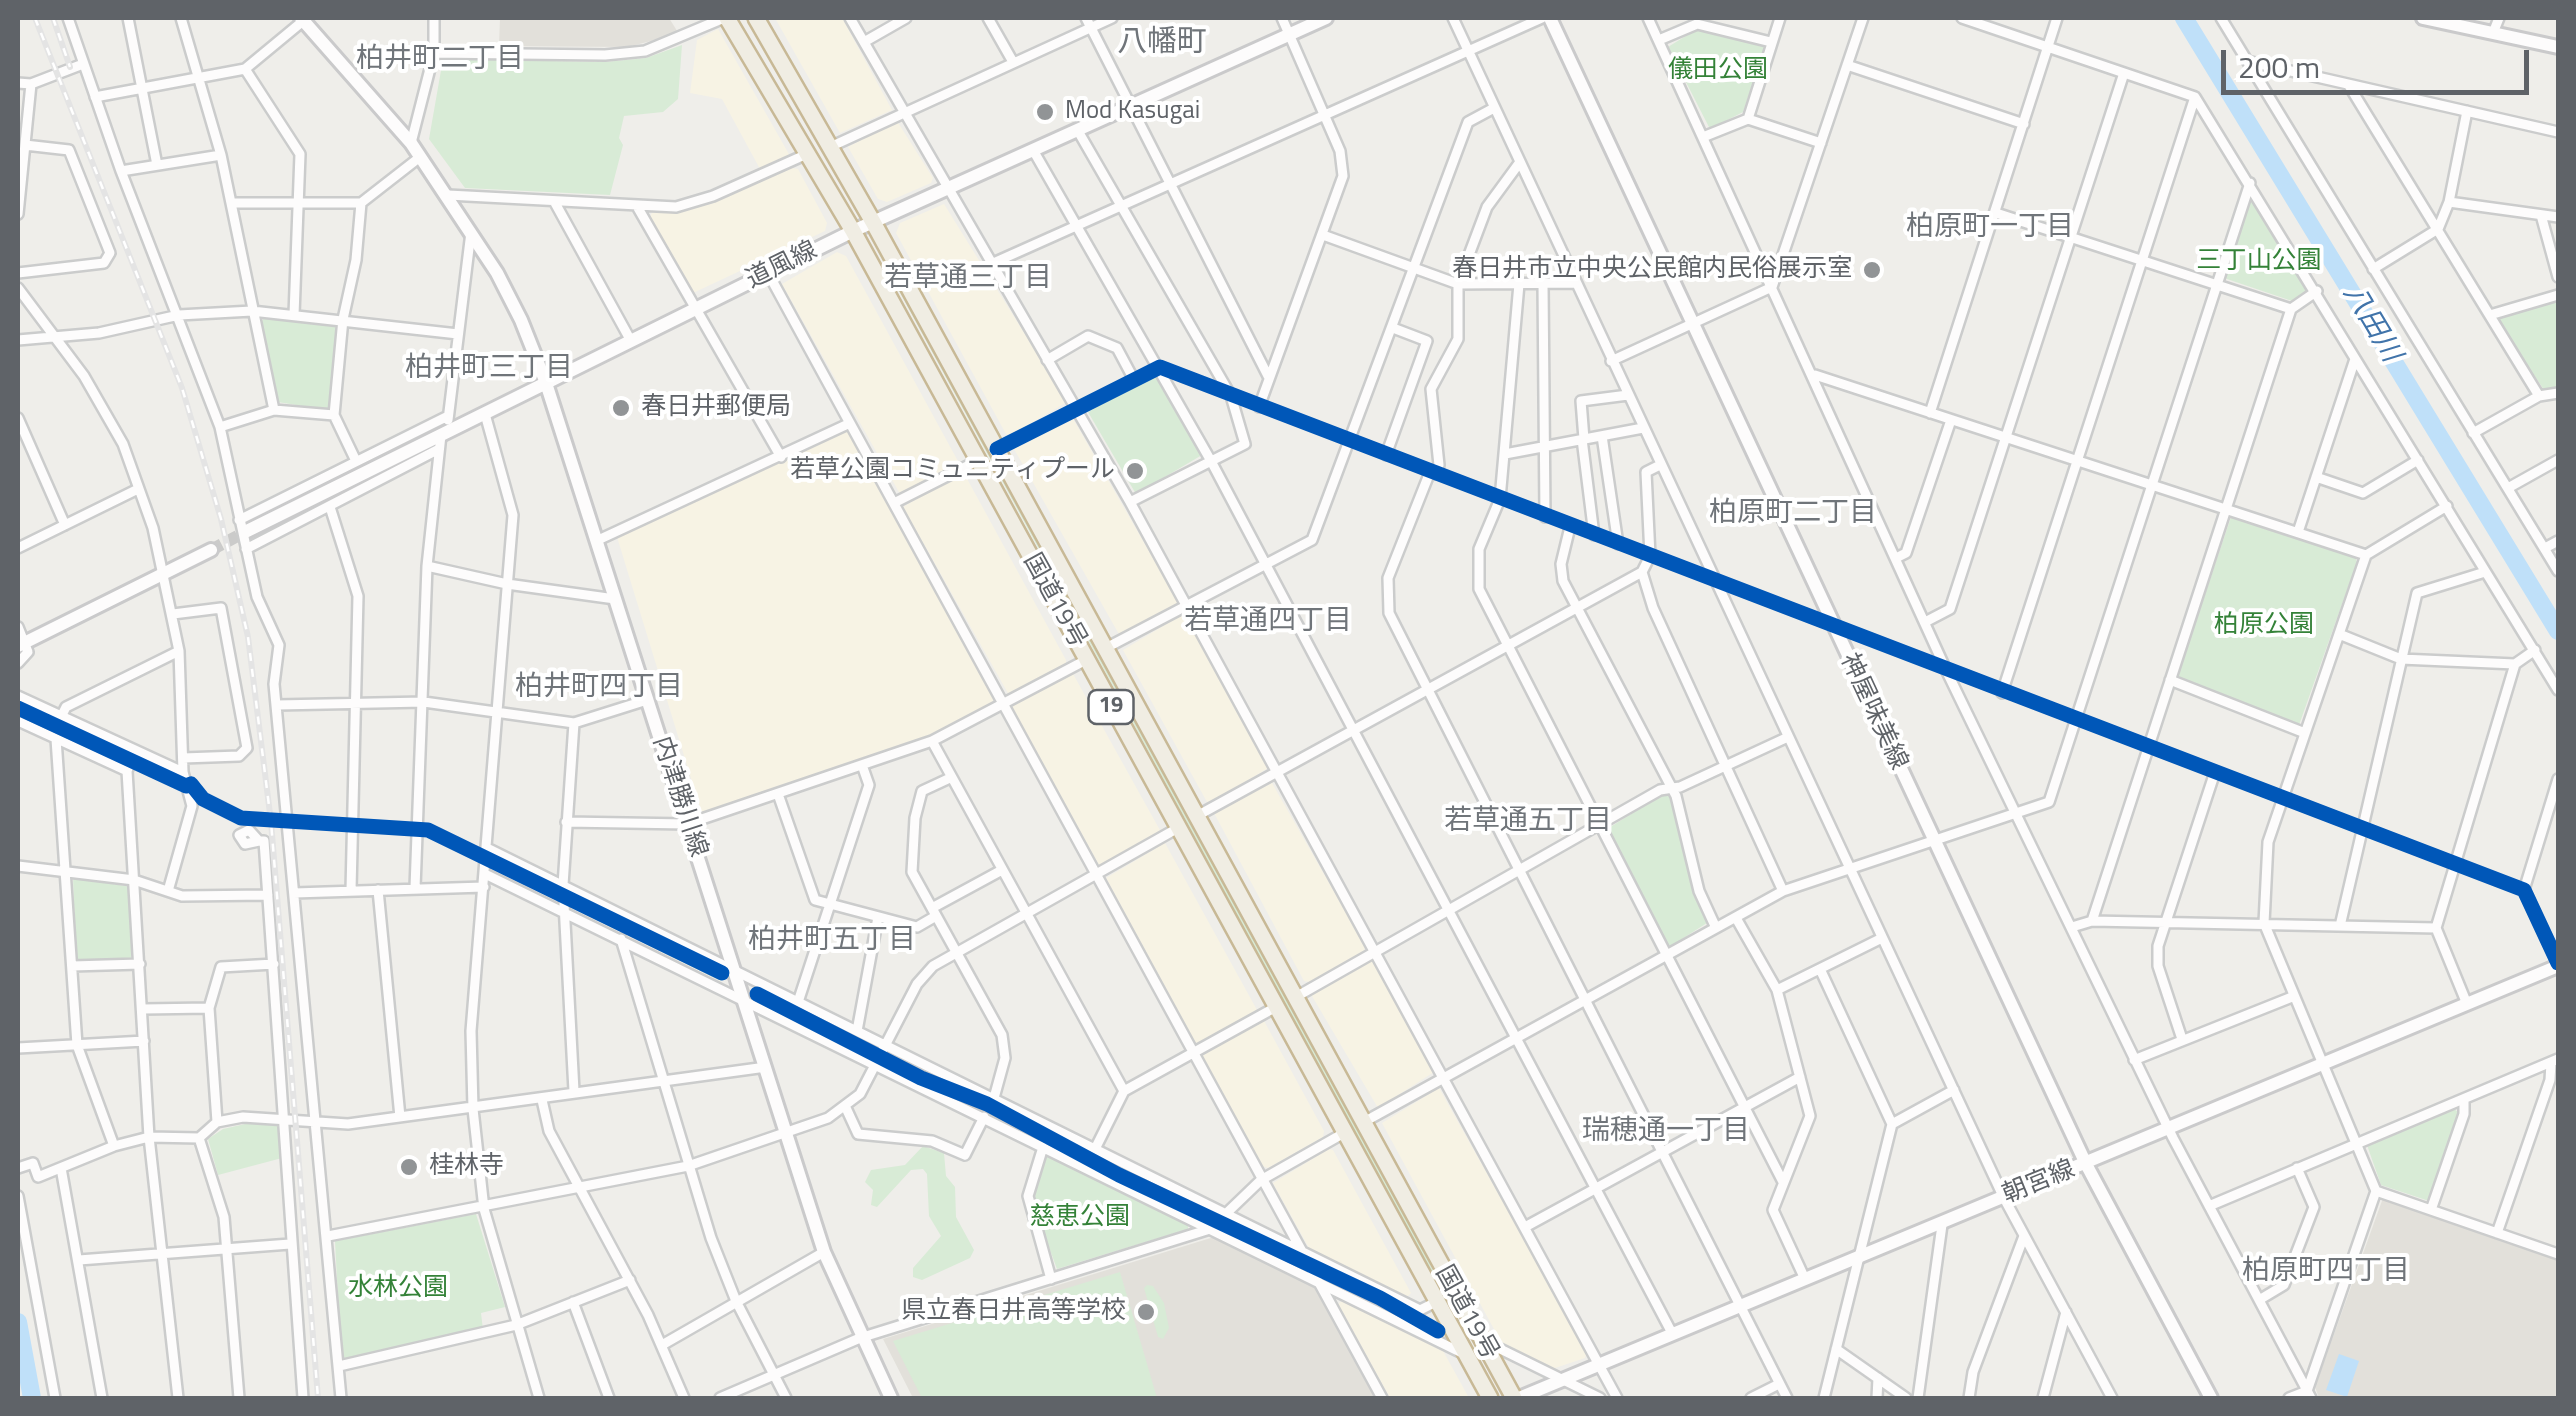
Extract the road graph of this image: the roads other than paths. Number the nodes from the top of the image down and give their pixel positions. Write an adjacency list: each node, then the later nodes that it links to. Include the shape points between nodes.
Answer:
1 (68, 18): 37 (street)
2 (128, 18): 45 (street)
3 (181, 18): 41 (street)
4 (434, 18): 34 (street)
5 (726, 18): 34 (street, via 645,51); 63 (highway, 国道19号 / 19)
6 (756, 18): 61 (highway, 国道19号 / 19)
7 (850, 18): 29 (street)
8 (906, 18): 29 (street)
9 (988, 18): 36 (street)
10 (1112, 18): 25 (street)
11 (1282, 18): 27 (street)
12 (1326, 18): 27 (main road, 道風線)
13 (1453, 18): 33 (street)
14 (1542, 18): 33 (street)
15 (1550, 18): 114 (main road, 神屋味美線)
16 (1648, 18): 28 (street)
17 (1780, 18): 30 (street)
18 (1863, 18): 38 (street)
19 (1962, 18): 31 (street)
20 (2057, 18): 31 (street)
21 (2221, 18): 35 (street)
22 (2423, 18): 26 (main road)
23 (2499, 18): 26 (street)
24 (302, 19): 39 (street); 59 (main road, 内津勝川線)
25 (1088, 22): 36 (street); 48 (street)
26 (2493, 33): 32 (main road)
27 (1289, 34): 48 (main road, 道風線); 52 (street)
28 (1659, 40): 30 (street, via 1697,24); 57 (street)
29 (864, 42): 51 (street)
30 (1771, 42): 53 (street)
31 (2049, 47): 40 (street); 54 (street)
32 (2558, 47)
33 (1467, 50): 49 (street); 52 (street)
34 (434, 53): 59 (street)
35 (2247, 60): 44 (street); 94 (street)
36 (1013, 62): 51 (street)
37 (84, 64): 43 (street); 47 (street)
38 (1847, 65): 54 (street); 58 (street)
39 (245, 69): 41 (street); 73 (street, via 300,154)
40 (2124, 73): 46 (street); 90 (street)
41 (198, 78): 45 (street); 64 (street)
42 (18, 83): 43 (street)
43 (31, 84): 60 (street)
44 (2348, 84): 50 (street); 86 (street)
45 (142, 88): 47 (street); 67 (street)
46 (2196, 96): 69 (street); 91 (street)
47 (95, 97): 68 (street)
48 (1130, 106): 55 (main road, 道風線); 70 (street)
49 (1494, 108): 66 (street); 93 (street, via 1468,122)
50 (2466, 110): 56 (street); 75 (street)
51 (903, 111): 61 (street); 71 (street)
52 (1324, 114): 70 (street); 89 (street, via 1343,176)
53 (1748, 118): 57 (street); 58 (street)
54 (2024, 124): 80 (street)
55 (1078, 131): 62 (main road, 道風線); 78 (street)
56 (2558, 132)
57 (1703, 137): 103 (street)
58 (1821, 143): 103 (street)
59 (411, 144): 65 (main road, 内津勝川線)
60 (25, 145): 81 (street); 95 (street, via 68,150 110,253 104,263)
61 (830, 146): 84 (highway, 国道19号 / 19)
62 (1033, 150): 71 (main road, 道風線); 85 (street)
63 (808, 154): 79 (street, via 713,196); 87 (highway, 国道19号 / 19)
64 (221, 155): 67 (street); 77 (street)
65 (420, 157): 72 (main road, 内津勝川線); 76 (street)
66 (1520, 162): 99 (street); 100 (street, via 1486,206)
67 (157, 165): 68 (street)
68 (120, 171): 112 (street)
69 (2250, 184): 102 (street); 105 (street)
70 (1170, 185): 78 (street); 125 (street)
71 (948, 188): 84 (main road, 道風線); 92 (street)
72 (448, 195): 74 (street); 88 (main road, 内津勝川線)
73 (300, 202): 76 (street); 77 (street); 110 (street)
74 (554, 202): 79 (street); 119 (street)
75 (2449, 202): 82 (street); 86 (street)
76 (362, 203): 113 (street)
77 (232, 204): 109 (street)
78 (1123, 207): 85 (street); 130 (street)
79 (638, 208): 108 (street)
80 (1996, 212): 90 (street); 137 (street)
81 (18, 214)
82 (2541, 215): 83 (street); 97 (street)
83 (2558, 217)
84 (873, 222): 87 (main road, 道風線); 154 (highway, 国道19号 / 19)
85 (1078, 226): 92 (street); 123 (street)
86 (2438, 229): 94 (street); 111 (street)
87 (853, 231): 96 (main road, 道風線); 161 (highway, 国道19号 / 19)
88 (470, 232): 117 (street); 127 (main road, 内津勝川線, via 513,304)
89 (1322, 235): 93 (street); 125 (street)
90 (2070, 237): 91 (street); 148 (street)
91 (2144, 260): 102 (street); 163 (street)
92 (990, 264): 121 (street)
93 (1414, 268): 100 (street); 115 (street)
94 (2374, 269): 146 (street)
95 (18, 272)
96 (768, 274): 108 (main road, 道風線); 143 (street)
97 (2558, 276)
98 (1543, 283): 99 (street); 101 (street); 153 (street)
99 (1574, 283): 122 (street)
100 (1458, 284): 101 (street); 133 (street, via 1458,339 1438,370)
101 (1519, 284): 155 (street)
102 (2218, 284): 107 (street); 167 (street)
103 (1772, 286): 114 (street); 124 (street)
104 (18, 288): 116 (street)
105 (2316, 291): 107 (street); 120 (street)
106 (2558, 295): 111 (street)
107 (2292, 308): 175 (street)
108 (696, 309): 119 (main road, 道風線); 157 (street)
109 (252, 312): 110 (street); 112 (street); 136 (street)
110 (294, 315): 113 (street)
111 (2490, 315): 132 (street)
112 (179, 316): 116 (street, via 98,333); 144 (street)
113 (342, 318): 117 (street); 139 (street)
114 (1692, 324): 122 (street); 205 (main road, 神屋味美線)
115 (1392, 328): 131 (street, via 1427,341); 151 (street)
116 (52, 334): 118 (street); 168 (street, via 123,444)
117 (458, 334): 140 (street)
118 (18, 340)
119 (630, 342): 127 (main road, 道風線)
120 (2355, 358): 158 (street); 166 (street)
121 (1047, 360): 126 (street, via 1088,336 1117,348); 135 (street)
122 (1612, 361): 129 (street)
123 (1160, 367): 126 (street); 130 (street); 162 (street)
124 (1815, 375): 137 (street); 191 (street)
125 (1269, 376): 134 (street)
126 (1133, 378): 135 (street)
127 (546, 384): 138 (main road, 道風線); 182 (main road, 内津勝川線)
128 (2558, 394): 132 (street)
129 (1628, 395): 145 (street); 150 (street, via 1581,402)
130 (1231, 396): 134 (street); 162 (street, via 1245,444)
131 (1408, 396): 133 (street); 156 (street)
132 (2539, 396): 146 (street)
133 (1432, 404): 165 (street, via 1439,465)
134 (1259, 407): 151 (street)
135 (1077, 408): 154 (street); 171 (street)
136 (274, 410): 139 (street); 144 (street)
137 (1930, 413): 142 (street)
138 (485, 414): 149 (main road, 道風線); 199 (street, via 513,515)
139 (334, 415): 160 (street)
140 (448, 416): 149 (street); 160 (street)
141 (18, 418): 152 (street)
142 (1951, 420): 148 (street); 191 (street, via 1906,553)
143 (848, 424): 157 (street); 172 (street)
144 (220, 427): 178 (street)
145 (1643, 428): 147 (street); 164 (street)
146 (2474, 433): 169 (street)
147 (1602, 436): 150 (street); 184 (street)
148 (2004, 438): 163 (street); 204 (street, via 1950,609)
149 (443, 439): 174 (street); 178 (main road, 道風線); 192 (street)
150 (1583, 439): 153 (street); 181 (street)
151 (1350, 441): 156 (street); 193 (street, via 1312,540)
152 (22, 442): 177 (street)
153 (1546, 447): 155 (street); 176 (street)
154 (996, 449): 210 (highway, 国道19号 / 19)
155 (1505, 454): 170 (street)
156 (1386, 455): 165 (street)
157 (781, 457): 182 (street)
158 (2418, 460): 166 (street, via 2363,493); 173 (street)
159 (2558, 460): 169 (street)
160 (356, 461): 178 (street)
161 (978, 461): 172 (street); 213 (highway, 国道19号 / 19)
162 (1211, 461): 171 (street); 193 (street)
163 (2078, 461): 167 (street); 221 (street)
164 (1660, 465): 190 (street, via 1646,472); 198 (street)
165 (1433, 473): 170 (street); 219 (street, via 1386,596)
166 (2316, 477): 180 (street)
167 (2153, 485): 175 (street); 230 (street)
168 (138, 488): 177 (street); 197 (street)
169 (2508, 488): 186 (street)
170 (1500, 500): 176 (street); 209 (street, via 1476,564 1480,589)
171 (1130, 502): 201 (street)
172 (894, 503): 227 (street)
173 (2447, 506): 189 (street); 196 (street)
174 (330, 507): 187 (street); 224 (street, via 358,596)
175 (2226, 509): 180 (street); 218 (street)
176 (1545, 516): 179 (street)
177 (65, 525): 185 (street)
178 (243, 526): 187 (street)
179 (1570, 526): 181 (street); 202 (street, via 1560,564)
180 (2298, 532): 189 (street)
181 (1594, 535): 184 (street)
182 (596, 541): 200 (main road, 内津勝川線)
183 (2558, 541): 186 (street)
184 (1618, 544): 190 (street)
185 (18, 548)
186 (2545, 548): 194 (street)
187 (246, 549): 226 (street, via 257,597 279,645)
188 (211, 550): 197 (main road)
189 (2366, 555): 207 (street)
190 (1650, 556): 195 (street); 198 (street)
191 (1898, 557): 204 (street)
192 (427, 566): 199 (street); 225 (street)
193 (1266, 566): 201 (street); 233 (street)
194 (2558, 571)
195 (1642, 572): 202 (street); 242 (street)
196 (2485, 572): 211 (street); 214 (street, via 2416,593)
197 (160, 575): 203 (street); 208 (main road)
198 (1714, 579): 205 (street); 235 (street)
199 (507, 584): 200 (street); 228 (street)
200 (615, 599): 223 (main road, 内津勝川線)
201 (1186, 607): 210 (street); 245 (street)
202 (1576, 608): 209 (street); 249 (street)
203 (173, 614): 212 (street); 240 (street, via 221,608 247,748 239,756)
204 (1927, 621): 217 (street)
205 (1833, 626): 217 (street); 260 (main road, 神屋味美線)
206 (18, 628): 208 (street)
207 (2339, 634): 214 (street); 234 (street)
208 (22, 644): 215 (street, via 27,658)
209 (1510, 646): 219 (street); 256 (street)
210 (1104, 649): 253 (highway, 国道19号 / 19)
211 (2535, 650): 216 (street); 220 (street)
212 (180, 651): 229 (street, via 66,707); 240 (street)
213 (1086, 660): 227 (street); 257 (highway, 国道19号 / 19)
214 (2400, 660): 216 (street); 258 (street)
215 (18, 663)
216 (2515, 664): 262 (street)
217 (1948, 672): 221 (street); 252 (street)
218 (2170, 680): 234 (street); 238 (street)
219 (1428, 690): 233 (street); 266 (street)
220 (2558, 690)
221 (2002, 692): 230 (street)
222 (18, 696): 229 (street)
223 (647, 700): 232 (street); 255 (main road, 内津勝川線)
224 (355, 702): 225 (street); 226 (street); 274 (street)
225 (424, 702): 228 (street); 273 (street)
226 (277, 704): 279 (street)
227 (1002, 705): 237 (street); 269 (street)
228 (497, 712): 232 (street); 261 (street)
229 (61, 717): 239 (street)
230 (2076, 720): 238 (street); 252 (street, via 2049,802)
231 (18, 721): 236 (street)
232 (574, 722): 254 (street)
233 (1354, 730): 245 (street); 282 (street)
234 (2304, 734): 251 (street)
235 (1788, 738): 242 (street); 264 (street)
236 (56, 739): 243 (street); 267 (street)
237 (932, 741): 241 (street); 247 (street)
238 (2147, 747): 246 (street); 288 (street)
239 (135, 752): 243 (street); 244 (street)
240 (183, 758): 244 (street)
241 (862, 766): 250 (street); 281 (street, via 869,785)
242 (1726, 767): 249 (street); 278 (street)
243 (127, 771): 270 (street)
244 (183, 772): 277 (street, via 192,806)
245 (1276, 772): 253 (street); 297 (street)
246 (2215, 772): 251 (street); 289 (street)
247 (950, 778): 265 (street); 284 (street, via 922,792 915,818 912,872)
248 (2558, 779): 276 (street)
249 (1670, 787): 256 (street); 293 (street)
250 (778, 794): 255 (street); 281 (street, via 816,900)
251 (2284, 797): 258 (street); 290 (street, via 2268,842)
252 (2018, 814): 260 (street); 292 (street)
253 (1195, 817): 308 (highway, 国道19号 / 19)
254 (566, 822): 255 (street); 271 (street)
255 (687, 824): 305 (main road, 内津勝川線)
256 (1599, 824): 266 (street); 299 (street)
257 (1178, 828): 269 (street); 313 (highway, 国道19号 / 19)
258 (2362, 828): 262 (street); 291 (street)
259 (259, 841): 280 (street, via 264,840)
260 (1934, 842): 264 (street); 358 (main road, 神屋味美線)
261 (487, 848): 268 (street); 271 (street)
262 (2454, 864): 276 (street); 294 (street)
263 (18, 866): 267 (street)
264 (1850, 869): 278 (street); 295 (street)
265 (1002, 870): 284 (street); 285 (street)
266 (1519, 870): 282 (street); 310 (street)
267 (65, 872): 270 (street); 303 (street)
268 (485, 874): 272 (street); 283 (street)
269 (1096, 875): 285 (street); 323 (street)
270 (134, 880): 277 (street); 300 (street)
271 (563, 884): 283 (street); 305 (street)
272 (484, 887): 273 (street); 340 (street, via 471,1031)
273 (415, 888): 275 (street)
274 (351, 890): 275 (street); 279 (street)
275 (378, 890): 341 (street)
276 (2524, 890): 302 (street)
277 (168, 891): 280 (street)
278 (1783, 891): 287 (street)
279 (294, 892): 345 (street)
280 (268, 895): 301 (street)
281 (830, 904): 286 (street); 311 (street)
282 (1448, 908): 297 (street); 317 (street)
283 (566, 912): 296 (street); 334 (street)
284 (934, 912): 286 (street, via 917,927); 298 (street)
285 (1026, 914): 298 (street); 333 (street)
286 (878, 916): 316 (street)
287 (1736, 918): 293 (street); 306 (street)
288 (2092, 921): 289 (street); 292 (street)
289 (2167, 923): 290 (street); 318 (street, via 2158,966)
290 (2264, 923): 291 (street); 307 (street)
291 (2340, 926): 294 (street)
292 (2072, 927): 324 (street)
293 (1716, 928): 299 (street)
294 (2436, 928): 312 (street)
295 (1882, 938): 304 (street); 332 (street)
296 (621, 939): 309 (street); 331 (street)
297 (1374, 950): 308 (street); 330 (street)
298 (956, 952): 322 (street, via 917,984); 335 (street, via 1002,1035 1006,1058)
299 (1666, 956): 310 (street); 339 (street)
300 (140, 964): 303 (street); 315 (street)
301 (274, 964): 314 (street, via 221,967); 343 (street)
302 (2558, 965): 312 (main road, 朝宮線)
303 (72, 966): 320 (street)
304 (1820, 969): 306 (street); 347 (street)
305 (736, 971): 309 (main road, 内津勝川線); 311 (street)
306 (1777, 990): 329 (street)
307 (2292, 996): 318 (street); 327 (street)
308 (1294, 998): 346 (highway, 国道19号 / 19)
309 (745, 1000): 326 (street); 328 (main road, 内津勝川線)
310 (1585, 1000): 317 (street); 357 (street)
311 (798, 1002): 316 (street)
312 (2467, 1004): 327 (main road, 朝宮線)
313 (1276, 1007): 323 (street); 349 (highway, 国道19号 / 19)
314 (209, 1008): 315 (street); 344 (street)
315 (143, 1009): 319 (street)
316 (857, 1032): 322 (street)
317 (1517, 1038): 330 (street); 366 (street)
318 (2182, 1039): 324 (street)
319 (144, 1041): 320 (street); 351 (street)
320 (77, 1045): 321 (street); 354 (street)
321 (18, 1048)
322 (883, 1050): 326 (street); 335 (street)
323 (1194, 1050): 333 (street); 363 (street)
324 (2134, 1060): 348 (street)
325 (2555, 1061): 337 (street); 377 (street)
326 (875, 1064): 338 (street); 342 (street)
327 (2324, 1066): 348 (main road, 朝宮線); 353 (street)
328 (766, 1067): 331 (street); 350 (main road, 内津勝川線)
329 (1800, 1076): 339 (street); 364 (street, via 1810,1116)
330 (1444, 1077): 346 (street); 375 (street)
331 (665, 1081): 334 (street); 359 (street)
332 (1954, 1090): 347 (street); 369 (street)
333 (1124, 1091): 356 (street)
334 (574, 1092): 336 (street)
335 (994, 1098): 356 (street)
336 (542, 1100): 340 (street); 365 (street, via 549,1131)
337 (2464, 1100): 353 (street); 372 (street)
338 (846, 1108): 342 (street, via 858,1134 932,1141 965,1155); 350 (street)
339 (1743, 1108): 357 (street); 364 (street)
340 (473, 1109): 341 (street); 371 (street)
341 (400, 1117): 345 (street)
342 (984, 1117): 355 (street)
343 (285, 1120): 344 (street); 345 (street); 380 (street)
344 (217, 1122): 352 (street)
345 (316, 1122): 378 (street)
346 (1362, 1123): 401 (highway, 国道19号 / 19)
347 (1892, 1124): 386 (street)
348 (2169, 1130): 358 (main road, 朝宮線); 370 (street)
349 (1344, 1133): 363 (street); 395 (highway, 国道19号 / 19)
350 (788, 1136): 359 (street); 383 (main road, 内津勝川線)
351 (148, 1137): 352 (street); 354 (street); 384 (street)
352 (198, 1138): 381 (street)
353 (2356, 1144): 362 (street); 367 (street)
354 (114, 1146): 361 (street)
355 (1044, 1147): 376 (street); 388 (street, via 1028,1196)
356 (1095, 1149): 373 (street)
357 (1662, 1151): 366 (street); 396 (street)
358 (2086, 1164): 369 (main road, 朝宮線); 440 (main road, 神屋味美線)
359 (688, 1166): 365 (street); 394 (street)
360 (18, 1168): 361 (street, via 34,1163 38,1176)
361 (61, 1168): 387 (street)
362 (2297, 1168): 370 (street); 392 (street, via 2314,1207 2284,1286)
363 (1261, 1180): 373 (street); 382 (street)
364 (1783, 1182): 389 (street, via 1773,1210)
365 (582, 1188): 371 (street); 390 (street)
366 (1596, 1188): 375 (street); 399 (street)
367 (2376, 1191): 372 (street); 412 (street)
368 (18, 1196): 413 (street)
369 (2004, 1198): 374 (main road, 朝宮線); 379 (street)
370 (2210, 1206): 392 (street)
371 (484, 1209): 378 (street); 398 (street)
372 (2431, 1210): 377 (street)
373 (1225, 1213): 376 (street); 382 (street)
374 (1942, 1224): 386 (main road, 朝宮線); 436 (street)
375 (1525, 1227): 405 (street)
376 (1210, 1229): 388 (street); 391 (street)
377 (2497, 1233): 385 (street)
378 (328, 1236): 406 (street)
379 (2024, 1236): 397 (street); 437 (street)
380 (290, 1244): 381 (street); 417 (street)
381 (228, 1250): 384 (street); 416 (street)
382 (1302, 1251): 391 (street); 395 (street, via 1420,1310)
383 (824, 1252): 394 (street); 400 (main road, 内津勝川線)
384 (163, 1253): 387 (street); 415 (street)
385 (2558, 1254)
386 (1858, 1258): 389 (main road, 朝宮線); 403 (street)
387 (79, 1260): 414 (street)
388 (1051, 1278): 400 (street)
389 (1805, 1279): 396 (main road, 朝宮線)
390 (630, 1280): 393 (street); 402 (street)
391 (1322, 1287): 404 (street); 425 (street)
392 (2259, 1300): 412 (street)
393 (573, 1302): 398 (street); 420 (street)
394 (736, 1302): 402 (street); 407 (street)
395 (1436, 1302): 404 (highway, 国道19号 / 19)
396 (1740, 1306): 399 (main road, 朝宮線); 410 (street)
397 (2066, 1312): 438 (street); 439 (street)
398 (516, 1324): 406 (street); 419 (street)
399 (1672, 1333): 405 (main road, 朝宮線)
400 (860, 1338): 407 (street); 424 (main road, 内津勝川線)
401 (1479, 1338): 409 (street); 427 (highway, 国道19号 / 19)
402 (662, 1345): 421 (street)
403 (1836, 1349): 408 (street); 433 (street)
404 (1464, 1354): 426 (highway, 国道19号 / 19)
405 (1598, 1365): 409 (main road, 朝宮線); 430 (street)
406 (338, 1366): 418 (street)
407 (772, 1373): 422 (street); 423 (street)
408 (1878, 1378): 434 (street); 435 (street)
409 (1563, 1379): 411 (main road, 朝宮線); 429 (street)
410 (1780, 1384): 431 (street); 432 (street)
411 (1536, 1391): 427 (main road, 朝宮線); 428 (street)
412 (2309, 1395): 441 (street)
413 (55, 1398)
414 (102, 1398)
415 (178, 1398)
416 (239, 1398)
417 (303, 1398)
418 (341, 1398)
419 (539, 1398)
420 (610, 1398)
421 (684, 1398)
422 (720, 1398)
423 (786, 1398)
424 (891, 1398)
425 (1382, 1398)
426 (1490, 1398)
427 (1516, 1398)
428 (1551, 1398)
429 (1600, 1398)
430 (1617, 1398)
431 (1751, 1398)
432 (1787, 1398)
433 (1824, 1398)
434 (1877, 1398)
435 (1906, 1398)
436 (1918, 1398)
437 (1969, 1398)
438 (2044, 1398)
439 (2112, 1398)
440 (2212, 1398)
441 (2289, 1398)

